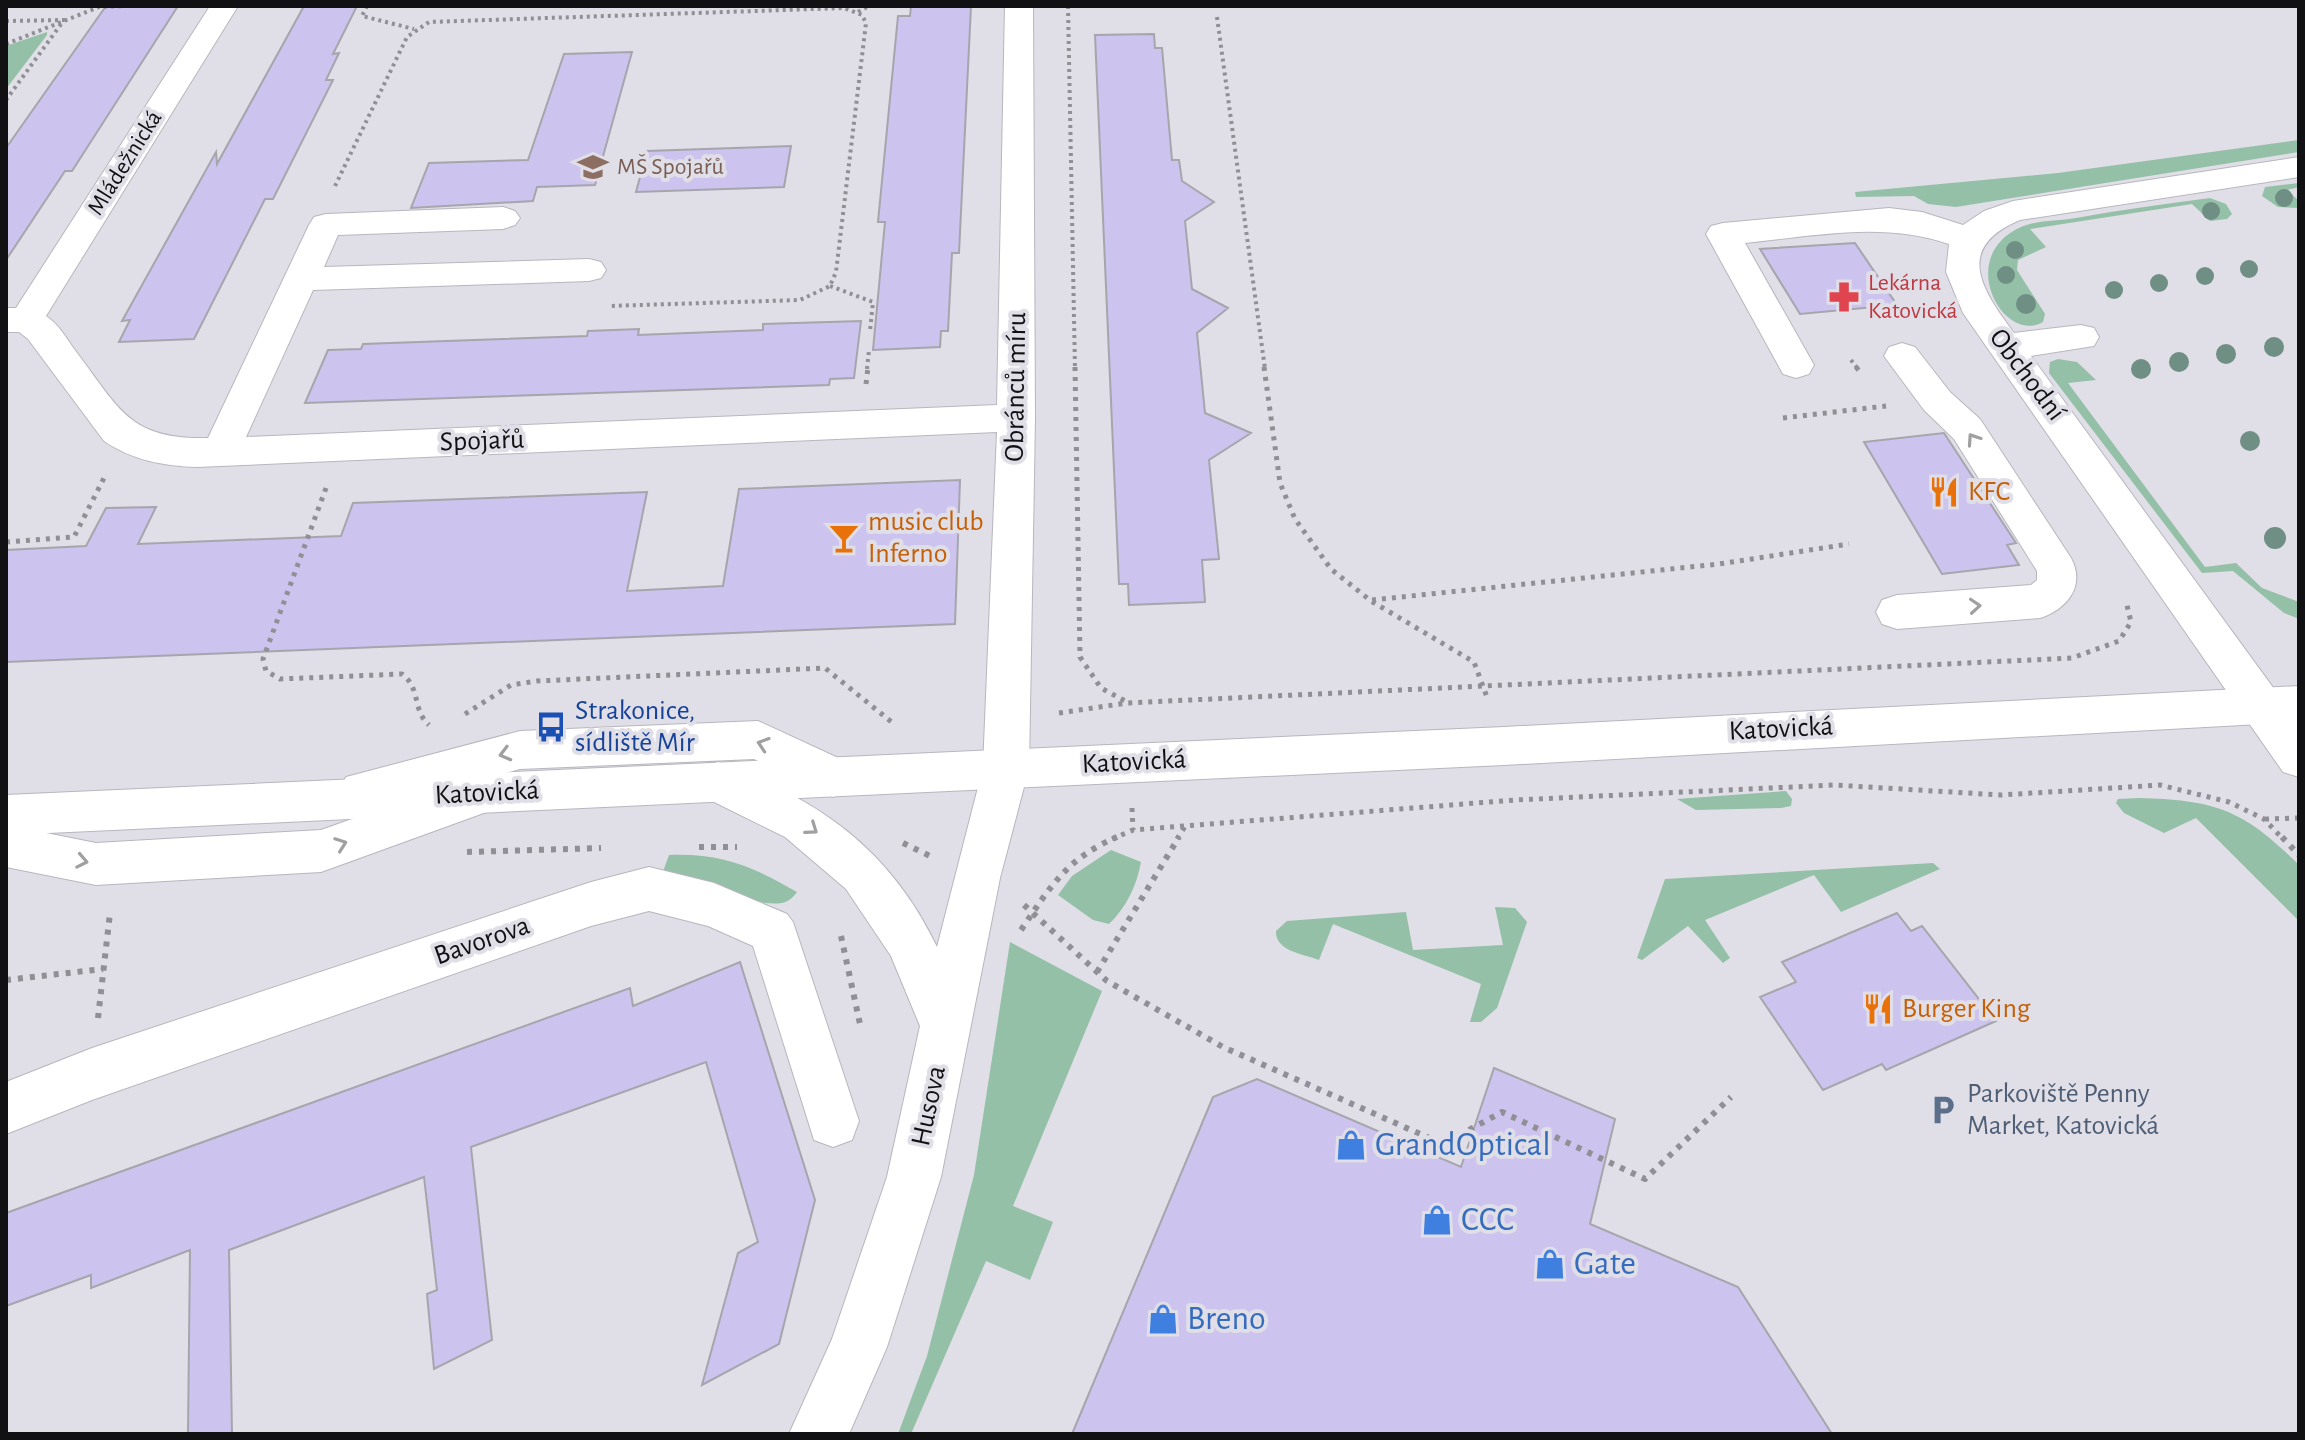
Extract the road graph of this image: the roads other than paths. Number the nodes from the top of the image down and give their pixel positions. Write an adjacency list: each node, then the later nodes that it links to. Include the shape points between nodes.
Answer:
1 (224, 6): 8 (street, Mládežnická)
2 (1019, 6): 13 (street, Obránců míru)
3 (2299, 167): 5 (street, via 2013,211 1993,218)
4 (503, 218): 7 (street, via 326,225)
5 (1968, 239): 10 (street, Obchodní, via 1961,256 1966,288); 12 (street, via 1922,223 1889,219 1723,234)
6 (589, 270): 7 (street)
7 (301, 279): 14 (street)
8 (16, 320): 14 (street, Spojařů, via 52,342 128,440 172,451)
9 (2081, 337): 10 (street)
10 (2005, 347): 16 (street, Obchodní, via 2178,589)
11 (1902, 356): 15 (street, one-way to 11, via 2040,601 2058,582 2057,569 1967,429)
12 (1796, 365)
13 (1016, 418): 14 (street, Spojařů); 18 (street, Obránců míru)
14 (221, 451)
15 (1897, 612)
16 (2280, 705): 17 (street); 18 (street, Katovická)
17 (2299, 758)
18 (1006, 768): 19 (street, Katovická); 25 (street, Husova, via 976,878)
19 (833, 777): 20 (street, Katovická); 22 (street, one-way to 22, via 758,740 520,750)
20 (718, 782): 21 (street, Katovická); 25 (street, one-way to 25, via 792,816 856,865 894,910 924,964)
21 (482, 794): 22 (street, Katovická); 24 (street, one-way to 21, via 96,864 321,851)
22 (323, 801): 23 (street, Katovická)
23 (6, 815)
24 (6, 846)
25 (945, 1028): 28 (street, Husova, via 914,1177 858,1347)
26 (6, 1108): 27 (street, Bavorova, via 591,904 649,889 714,905 770,930)
27 (833, 1121)
28 (819, 1434)

